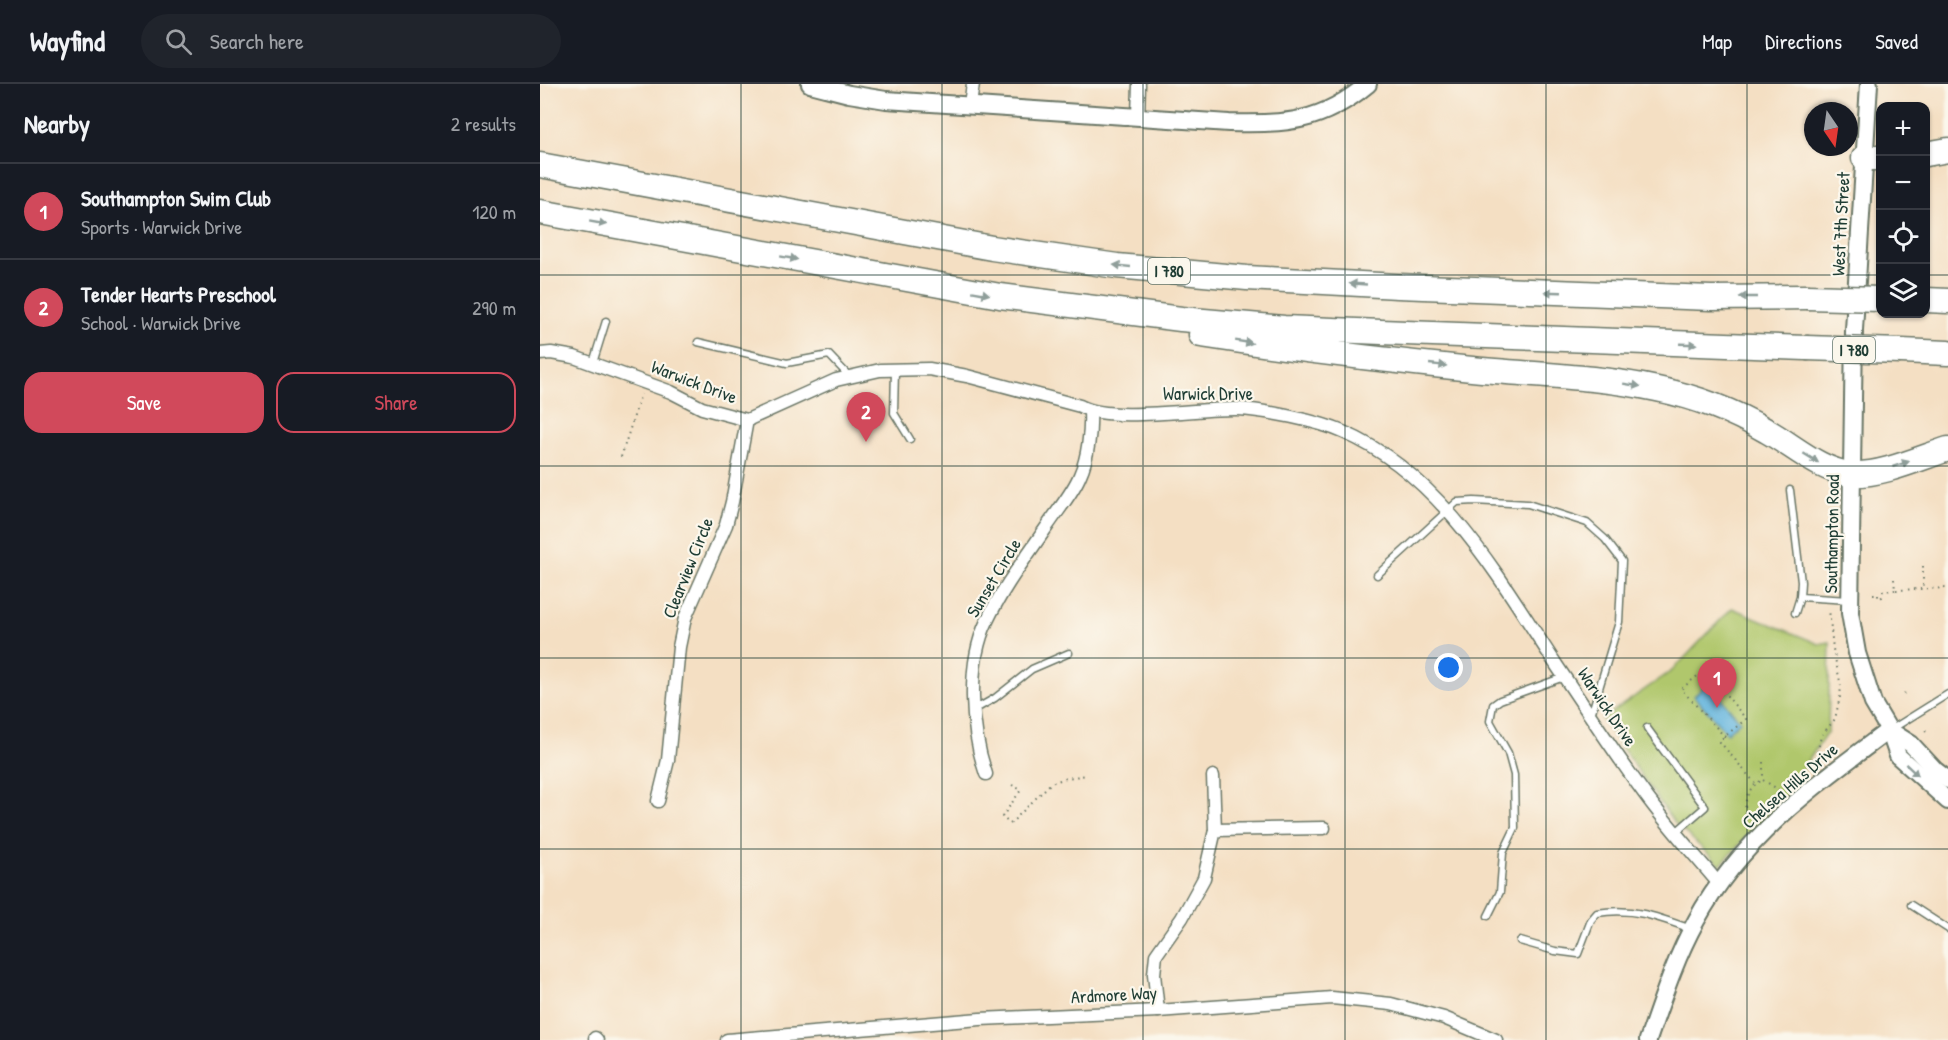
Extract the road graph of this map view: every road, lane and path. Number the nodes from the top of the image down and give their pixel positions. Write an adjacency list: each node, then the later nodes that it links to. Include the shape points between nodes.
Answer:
1 (810, 84): 6 (street, via 886,100)
2 (973, 84): 6 (street)
3 (1139, 84): 7 (street)
4 (1368, 84): 7 (street, via 1344,103 1298,121 1268,124)
5 (1869, 84): 10 (street, West 7th Street)
6 (970, 105): 7 (street)
7 (1138, 117)
8 (1948, 150): 9 (highway)
9 (1930, 153)
10 (1872, 158): 18 (street, West 7th Street)
11 (540, 165): 13 (highway, I 780, one-way to 11, bridge, via 1711,298 1398,286 1118,266 992,248)
12 (540, 212): 16 (highway, I 780, one-way to 16)
13 (1876, 299)
14 (1930, 300): 15 (highway)
15 (1948, 301)
16 (1084, 308): 20 (highway, I 780, one-way to 20, bridge, via 1284,328); 31 (highway, one-way to 31, via 1181,332 1260,345 1655,388 1729,411 1829,469)
17 (606, 321): 22 (lane)
18 (1854, 330): 31 (street, Southampton Road)
19 (698, 342): 24 (lane, via 787,363 830,355)
20 (1948, 353)
21 (540, 354): 22 (street, Warwick Drive)
22 (593, 363): 25 (street, Warwick Drive)
23 (895, 370): 24 (street, Warwick Drive); 26 (street, Warwick Drive, via 929,369 967,376); 28 (lane, via 894,413)
24 (849, 376): 27 (street, Warwick Drive)
25 (645, 382): 27 (street, Warwick Drive, via 702,408); 30 (path)
26 (1090, 412): 33 (street, Warwick Drive, via 1239,409 1280,414 1342,431 1396,461); 49 (street, Sunset Circle, via 1091,429 1080,475 985,623 975,656)
27 (747, 420): 66 (street, Clearview Circle, via 726,525 685,618 668,760)
28 (910, 439)
29 (1948, 449): 31 (highway, one-way to 29, via 1880,471)
30 (621, 457)
31 (1852, 474): 44 (street, Southampton Road)
32 (1790, 490): 42 (lane)
33 (1447, 512): 36 (lane); 47 (street, Warwick Drive, via 1522,610); 50 (lane, via 1457,502 1528,504 1587,523 1622,561 1619,622)
34 (1831, 561): 43 (path)
35 (1923, 567): 40 (path)
36 (1377, 575)
37 (1894, 579): 39 (path)
38 (1948, 588): 40 (path)
39 (1895, 590): 40 (path); 41 (path, via 1883,591 1878,598 1878,594)
40 (1923, 590)
41 (1873, 594)
42 (1800, 597): 43 (lane); 45 (lane)
43 (1829, 599): 44 (lane); 57 (path, via 1840,697 1835,718 1821,736 1815,764)
44 (1850, 600): 52 (street, Southampton Road, via 1857,653 1873,703)
45 (1795, 613)
46 (1069, 653): 49 (lane, via 1032,669)
47 (1565, 677): 50 (street, Warwick Drive); 74 (lane, via 1500,700 1491,711 1490,721 1508,753 1514,775 1515,828 1503,853 1500,892)
48 (1948, 694): 52 (lane)
49 (974, 710): 58 (street, Sunset Circle)
50 (1591, 716): 71 (street, Warwick Drive, via 1645,795)
51 (1647, 728): 71 (lane, via 1705,807)
52 (1889, 730): 62 (street, Southampton Road, via 1911,744); 67 (street, Southampton Road, one-way to 67, via 1898,756); 72 (street, Chelsea Hills Drive, via 1778,817)
53 (1925, 731): 54 (path)
54 (1929, 733)
55 (1725, 737): 55 (path, via 1746,719 1713,680 1700,674 1682,689); 63 (path, via 1719,741)
56 (1763, 762): 61 (path)
57 (1808, 771)
58 (986, 774)
59 (1088, 776): 64 (path, via 1051,783 1010,824 1002,817 1021,790)
60 (1213, 776): 70 (street)
61 (1763, 780): 63 (path); 65 (path, via 1784,793)
62 (1948, 780)
63 (1755, 783): 68 (path, via 1745,798 1744,814 1748,828)
64 (1012, 785)
65 (1777, 798)
66 (658, 801)
67 (1948, 801)
68 (1755, 820)
69 (1324, 828): 70 (street)
70 (1215, 830): 78 (street, via 1204,878 1156,955)
71 (1676, 832): 72 (street, Warwick Drive)
72 (1719, 884): 75 (street, Chelsea Hills Drive)
73 (1911, 905): 76 (lane)
74 (1488, 916)
75 (1692, 929): 77 (lane, via 1657,916 1618,910 1596,913 1578,954); 81 (street, Chelsea Hills Drive)
76 (1948, 929)
77 (1520, 941)
78 (1158, 1011): 79 (street, Ardmore Way, via 980,1019); 80 (street, Ardmore Way, via 1332,998 1402,1007 1444,1018)
79 (727, 1040)
80 (1496, 1040)
81 (1648, 1040)

